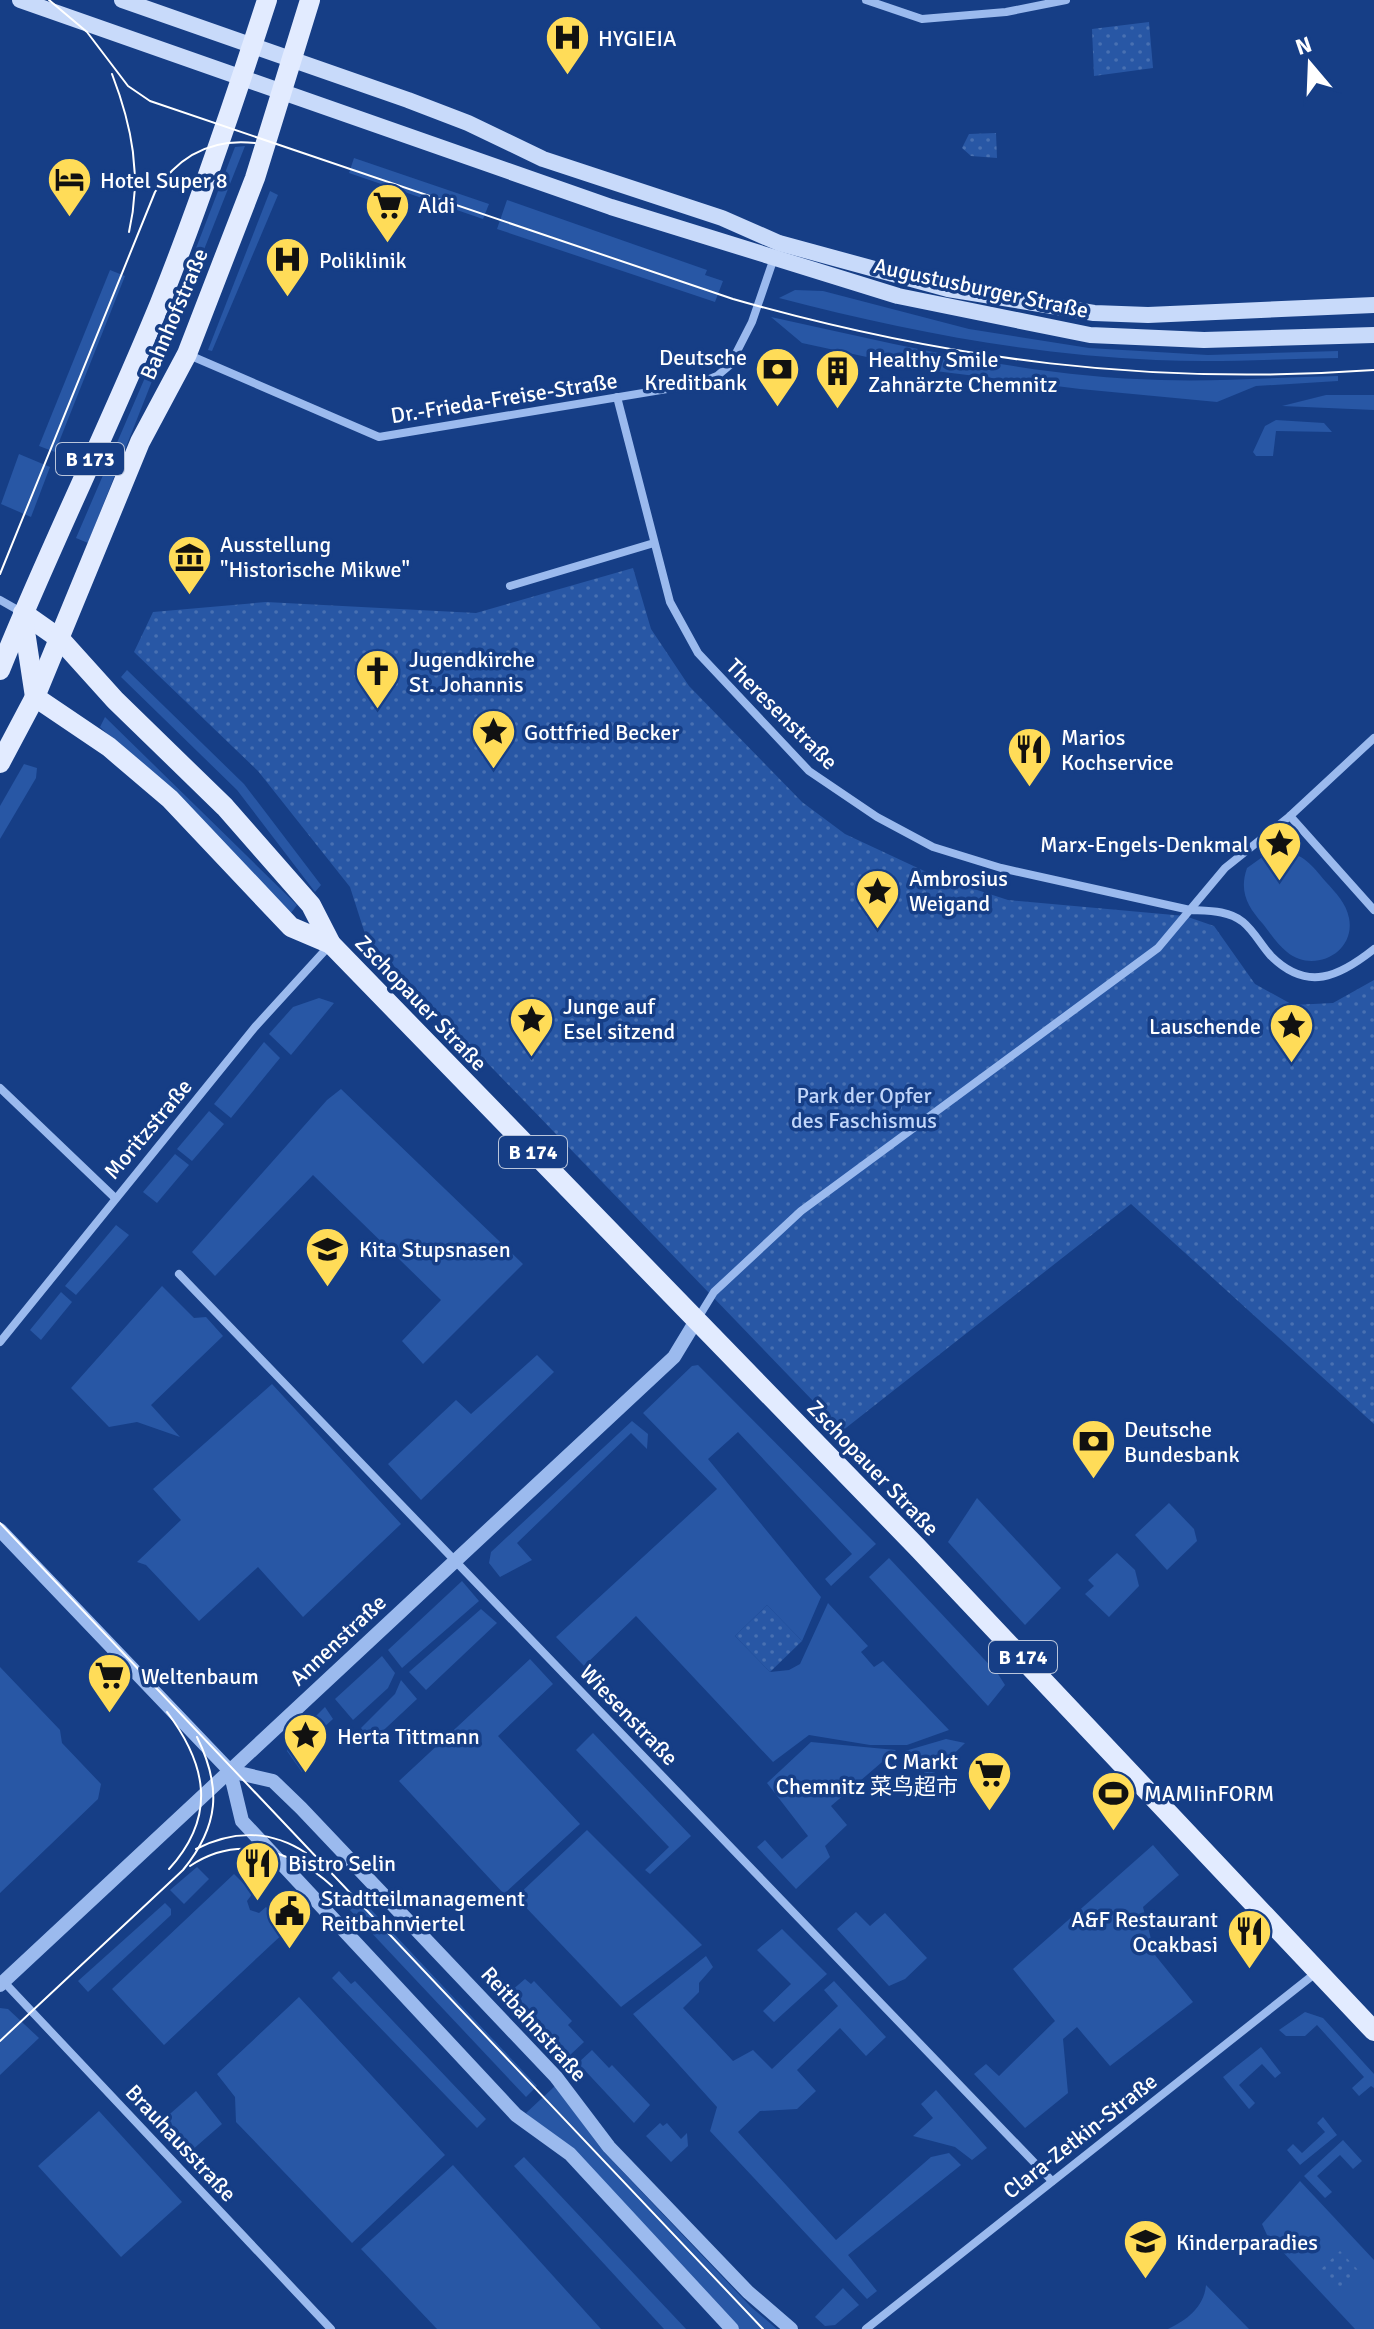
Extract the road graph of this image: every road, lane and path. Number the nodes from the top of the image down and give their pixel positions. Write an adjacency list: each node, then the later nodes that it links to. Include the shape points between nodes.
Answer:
1 (20, 0): 9 (main road, Augustusburger Straße)
2 (122, 0): 7 (main road, Augustusburger Straße)
3 (267, 0): 7 (main road, Bahnhofstraße / B 173)
4 (310, 0): 8 (main road, Bahnhofstraße / B 173)
5 (866, 0): 6 (street, via 922,19 1006,12)
6 (1066, 0)
7 (252, 46): 8 (main road, Augustusburger Straße); 9 (main road, Bahnhofstraße / B 173)
8 (293, 61): 10 (main road, Bahnhofstraße / B 173); 11 (main road, Augustusburger Straße, via 423,106 543,159 722,218)
9 (241, 79): 10 (main road, Augustusburger Straße); 19 (main road, Bahnhofstraße / B 173, via 158,306)
10 (284, 94): 11 (main road, Augustusburger Straße); 14 (main road, Bahnhofstraße / B 173)
11 (776, 251): 12 (main road, Augustusburger Straße, via 948,289 1094,313); 13 (main road, Augustusburger Straße, via 898,296 1090,335 1204,340); 15 (street, Dr.-Frieda-Freise-Straße, via 737,355 717,376)
12 (1374, 305)
13 (1374, 335)
14 (187, 354): 15 (street, Dr.-Frieda-Freise-Straße, via 379,437); 20 (main road, Bahnhofstraße / B 173, via 140,442)
15 (617, 397): 16 (street, Theresenstraße)
16 (654, 543): 17 (street); 28 (street, Theresenstraße, via 670,602 698,653 821,781 933,847 1001,868)
17 (510, 586)
18 (0, 600): 19 (street)
19 (18, 611): 20 (main road, Zschopauer Straße); 21 (main road); 22 (main road, Bahnhofstraße / B 173)
20 (60, 639): 21 (main road); 24 (main road, Bahnhofstraße / B 173); 30 (main road, Zschopauer Straße / B 174, via 273,861 311,905)
21 (28, 654): 23 (main road); 24 (main road)
22 (0, 670)
23 (0, 678)
24 (35, 697): 26 (main road, Bahnhofstraße / B 173); 30 (main road, Zschopauer Straße / B 174, via 109,747 170,799 291,927)
25 (1374, 738): 27 (street)
26 (0, 763)
27 (1290, 816): 28 (street, via 1225,868); 29 (street)
28 (1190, 910): 31 (street, via 1221,911 1242,921 1289,972 1328,977); 35 (street, via 1158,948 801,1211 714,1292)
29 (1374, 910)
30 (331, 944): 33 (street, Moritzstraße); 35 (main road, Zschopauer Straße / B 174)
31 (1374, 949)
32 (0, 1088): 33 (street)
33 (114, 1197): 36 (street, Moritzstraße)
34 (179, 1274): 38 (street, Wiesenstraße)
35 (697, 1319): 38 (street, Annenstraße, via 674,1357); 40 (main road, Zschopauer Straße / B 174)
36 (0, 1342)
37 (0, 1530): 39 (street)
38 (455, 1561): 39 (street, Annenstraße); 43 (street, Wiesenstraße)
39 (230, 1771): 41 (street, Annenstraße); 45 (street, via 242,1821 516,2115 570,2154); 46 (street, Reitbahnstraße, via 273,1781 301,1808 556,2077 609,2147 748,2292)
40 (1317, 1971): 42 (main road, Zschopauer Straße); 43 (street, Clara-Zetkin-Straße)
41 (2, 1983): 44 (street, Brauhausstraße)
42 (1374, 2031)
43 (1052, 2181): 47 (street, Clara-Zetkin-Straße)
44 (331, 2329)
45 (732, 2329)
46 (791, 2329)
47 (866, 2329)

